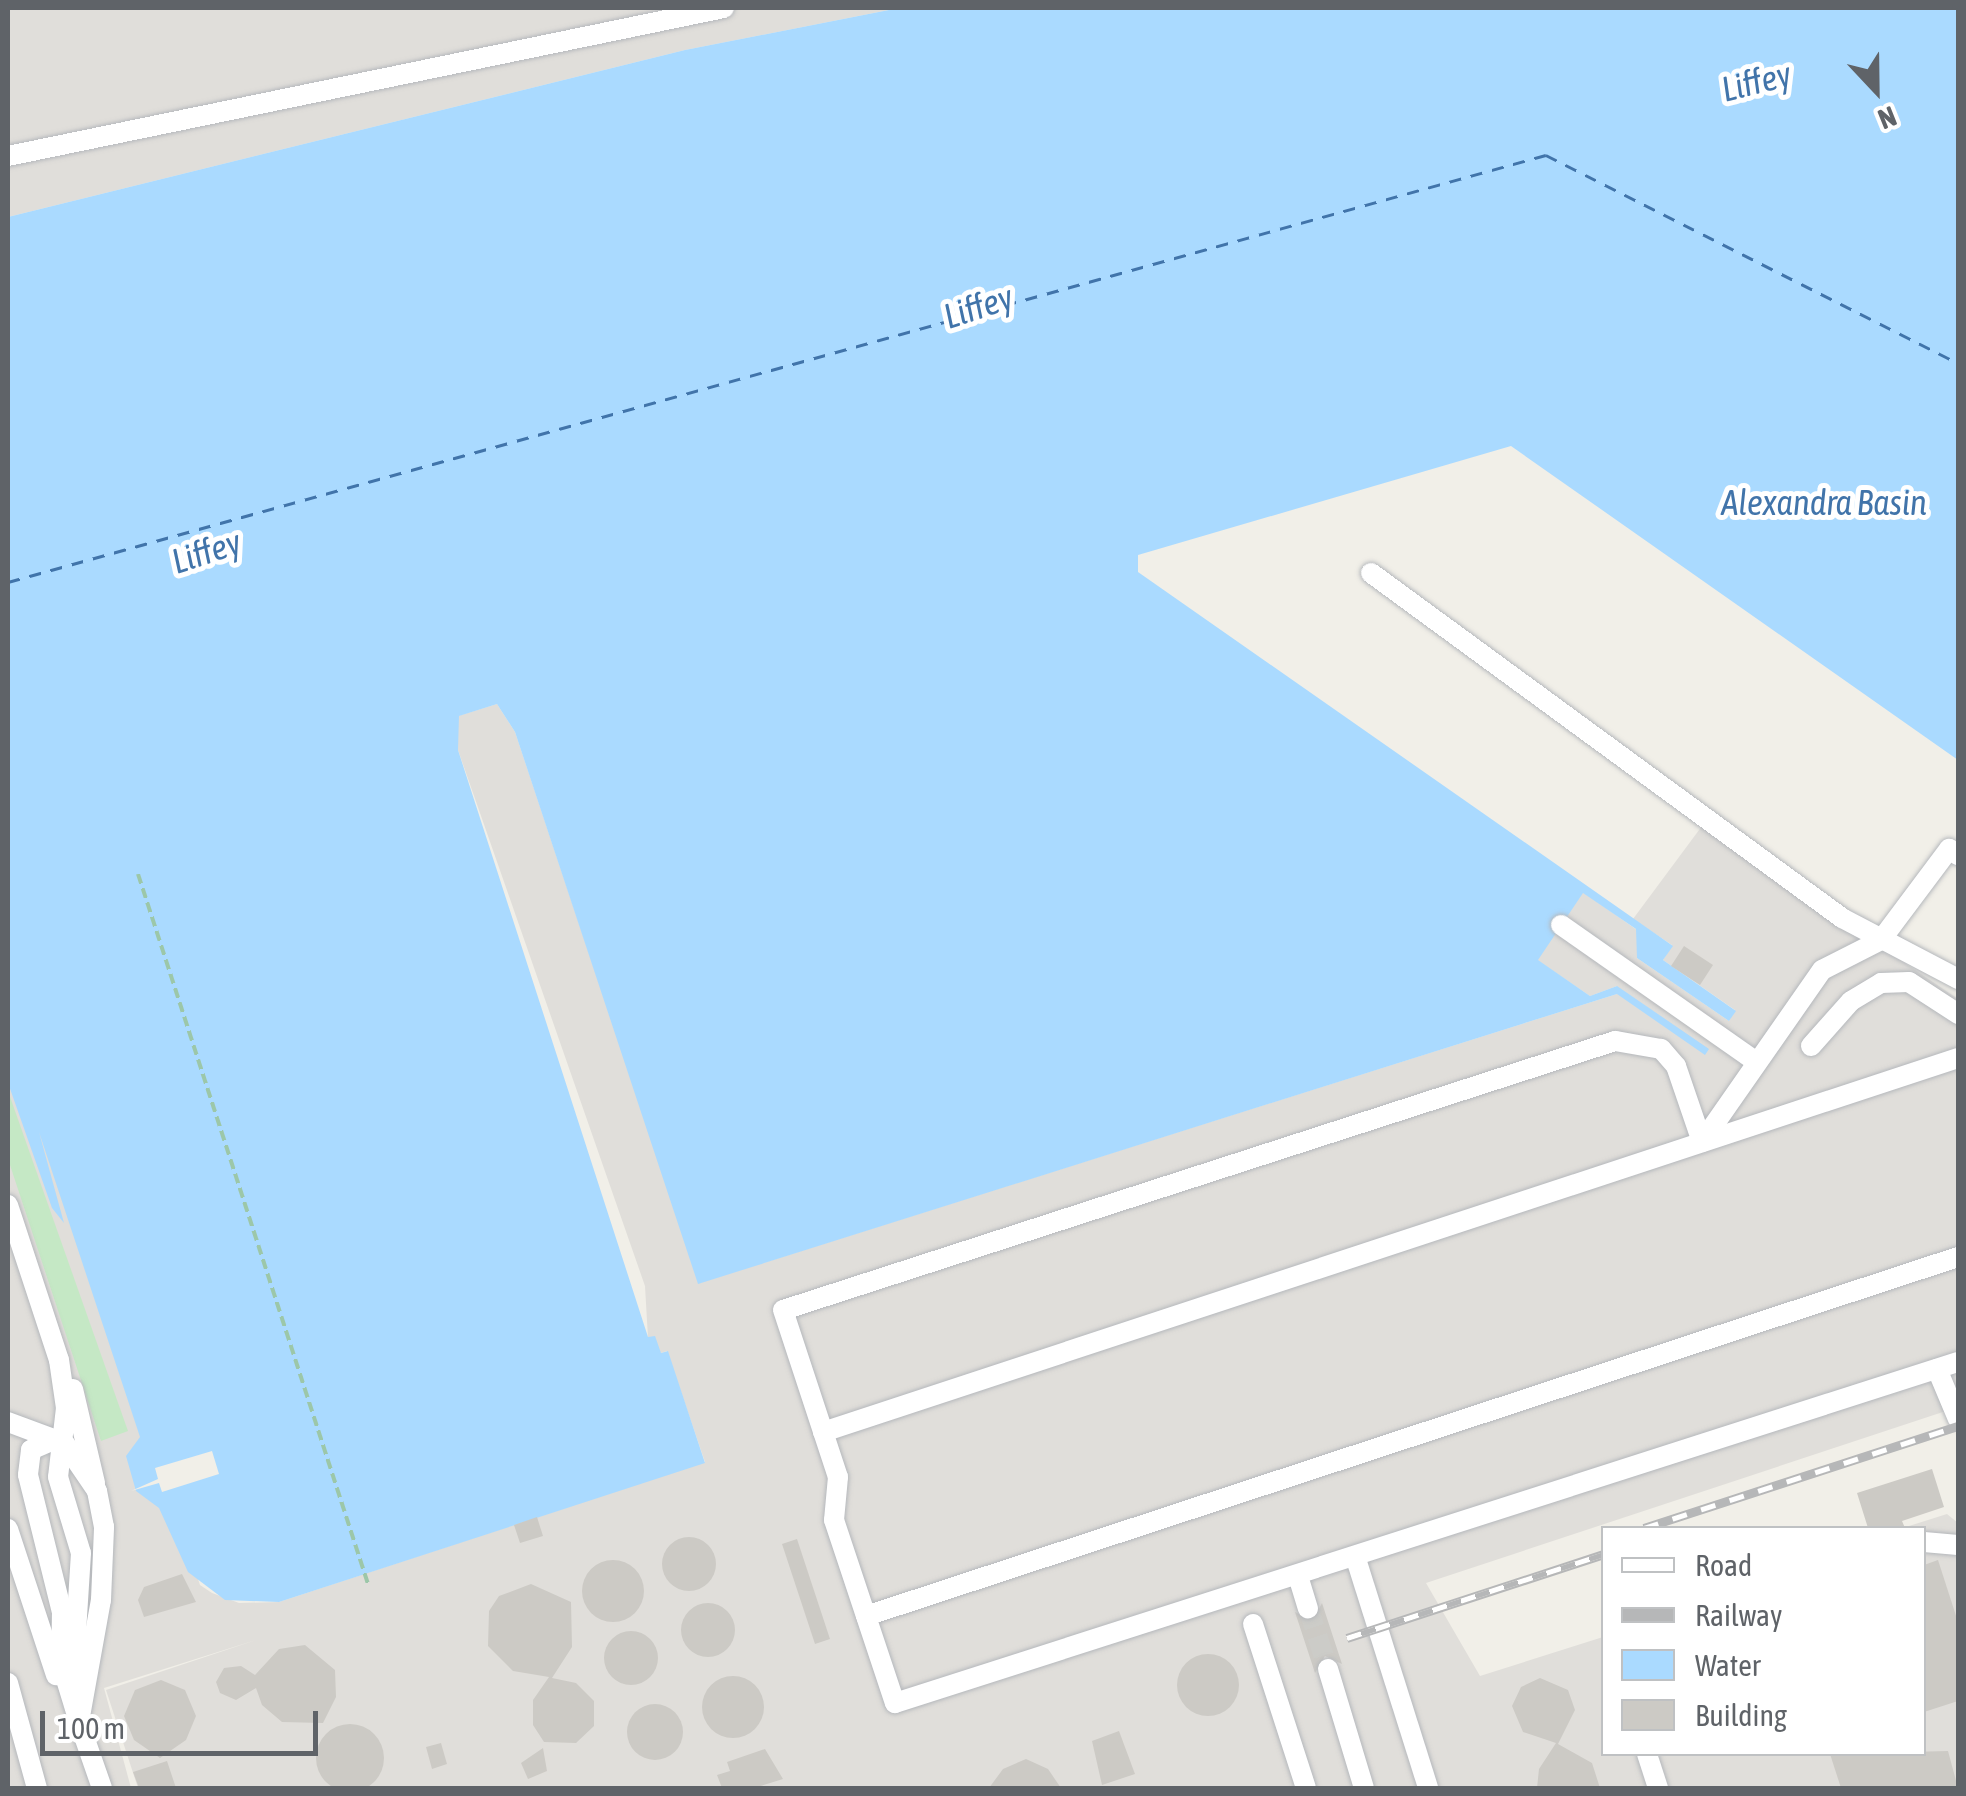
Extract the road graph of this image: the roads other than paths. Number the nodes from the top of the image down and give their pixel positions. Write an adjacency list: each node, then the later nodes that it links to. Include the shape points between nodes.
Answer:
1 (724, 8): 2 (street)
2 (8, 156)
3 (1371, 573): 6 (street)
4 (1958, 856): 6 (street, via 1949,848)
5 (1561, 925): 11 (street)
6 (1881, 940): 7 (street); 11 (street, via 1822,970)
7 (1958, 979)
8 (1958, 1014): 9 (street, via 1909,982 1881,983 1851,1002)
9 (1811, 1046)
10 (1958, 1058): 12 (street)
11 (1758, 1062): 12 (street)
12 (1702, 1142): 20 (street); 20 (street, via 1676,1066 1661,1049 1615,1040 782,1310)
13 (8, 1204): 15 (street)
14 (1958, 1258): 29 (street)
15 (59, 1360): 21 (street); 22 (street, via 86,1435)
16 (1958, 1362): 17 (street)
17 (1937, 1370): 18 (street); 26 (street)
18 (1958, 1419)
19 (8, 1422): 21 (street)
20 (823, 1432): 29 (street, via 838,1477 834,1520)
21 (65, 1444): 22 (street); 33 (street, via 58,1477 81,1553 72,1689); 33 (street, via 31,1450 28,1474 62,1612 61,1663)
22 (97, 1491): 33 (street, via 104,1528 101,1600)
23 (8, 1529): 33 (street, via 50,1664)
24 (1926, 1542): 25 (street)
25 (1958, 1545)
26 (1356, 1558): 27 (street); 39 (street)
27 (1298, 1576): 28 (street); 29 (street, via 895,1703)
28 (1308, 1608)
29 (866, 1616)
30 (1253, 1624): 37 (street)
31 (1328, 1669): 38 (street)
32 (8, 1683): 35 (street)
33 (79, 1722): 36 (street)
34 (1648, 1756): 40 (street)
35 (37, 1788)
36 (102, 1788)
37 (1306, 1788)
38 (1364, 1788)
39 (1428, 1788)
40 (1658, 1788)

